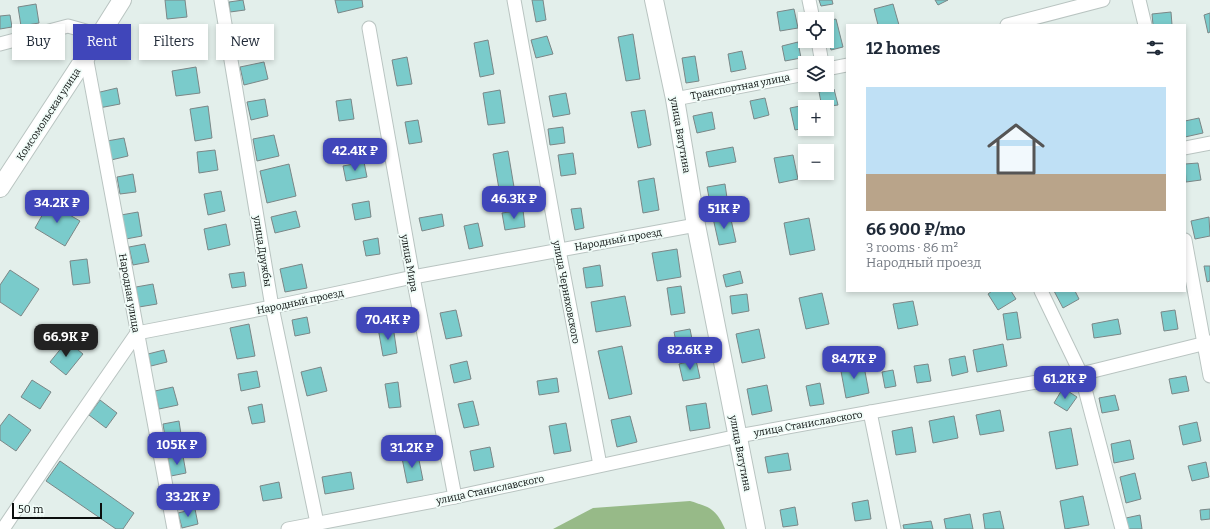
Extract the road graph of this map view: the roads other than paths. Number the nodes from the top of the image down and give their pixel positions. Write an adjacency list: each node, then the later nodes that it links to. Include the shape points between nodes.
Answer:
1 (122, 0): 9 (street, Комсомольская улица)
2 (221, 0): 29 (street, улица Дружбы)
3 (514, 0): 26 (street, улица Черняховского)
4 (654, 0): 20 (street, улица Ватутина)
5 (809, 0): 8 (street)
6 (1103, 0): 10 (street)
7 (1139, 0): 11 (street)
8 (812, 12)
9 (107, 24)
10 (1011, 24)
11 (1145, 24)
12 (73, 27): 14 (street, via 68,26)
13 (369, 28): 27 (street, улица Мира)
14 (0, 44)
15 (83, 60): 23 (street, Комсомольская улица)
16 (87, 60): 30 (street, Народная улица)
17 (846, 65): 18 (street)
18 (834, 68)
19 (798, 75): 20 (street, Транспортная улица)
20 (675, 99): 24 (street, улица Ватутина)
21 (1210, 142): 22 (street)
22 (1186, 148)
23 (0, 188)
24 (696, 225): 26 (street, Народный проезд); 35 (street, улица Ватутина)
25 (1186, 245): 31 (street)
26 (559, 250): 27 (street, Народный проезд); 36 (street, улица Черняховского)
27 (413, 277): 29 (street, Народный проезд); 37 (street, улица Мира)
28 (1041, 292): 32 (street)
29 (272, 307): 30 (street, Народный проезд); 38 (street, улица Дружбы)
30 (137, 333): 39 (street); 40 (street, Народная улица)
31 (1207, 343): 32 (street, улица Станиславского); 33 (street)
32 (1081, 374): 34 (street, улица Станиславского); 44 (street)
33 (1210, 376)
34 (870, 412): 35 (street, улица Станиславского); 43 (street)
35 (738, 436): 36 (street, улица Станиславского); 42 (street, улица Ватутина)
36 (600, 466): 37 (street, улица Станиславского)
37 (455, 497): 38 (street, улица Станиславского)
38 (317, 523): 41 (street, улица Станиславского)
39 (3, 529)
40 (174, 529)
41 (288, 529)
42 (756, 529)
43 (894, 529)
44 (1122, 529)

